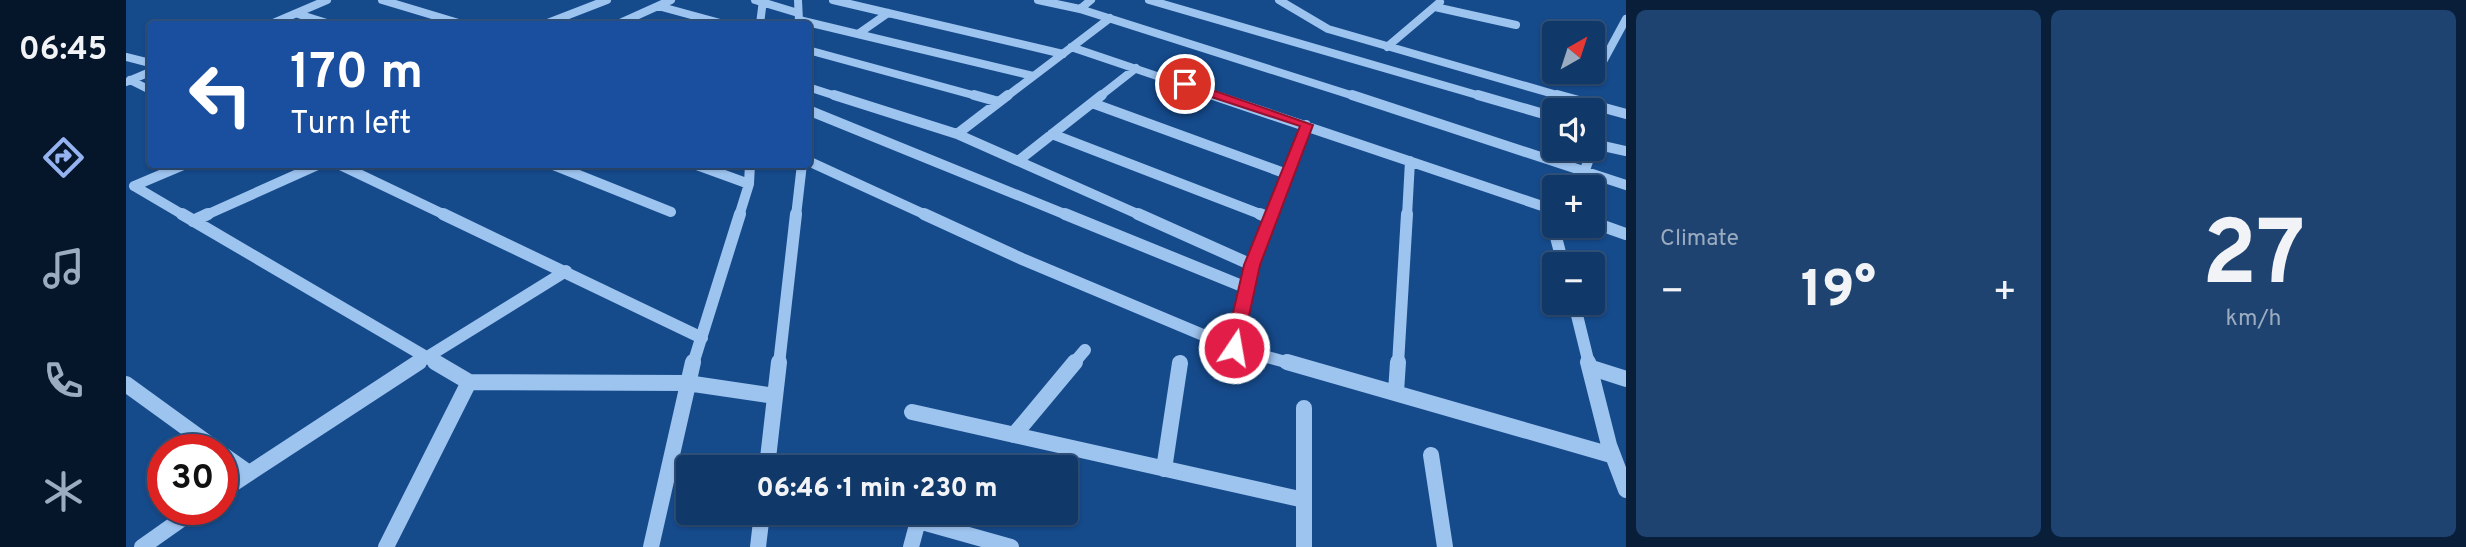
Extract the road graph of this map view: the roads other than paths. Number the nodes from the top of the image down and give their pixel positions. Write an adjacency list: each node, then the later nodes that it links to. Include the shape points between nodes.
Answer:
1 (327, 0): 17 (street)
2 (382, 0): 24 (street)
3 (607, 0): 25 (street)
4 (671, 0): 13 (street)
5 (798, 0): 19 (street)
6 (833, 0): 16 (street)
7 (1038, 0): 15 (street)
8 (1091, 0): 15 (street)
9 (1149, 0): 50 (street)
10 (1279, 0): 33 (street, via 1328,29)
11 (1443, 0): 14 (street)
12 (760, 1): 19 (street); 29 (street)
13 (658, 6): 18 (street); 26 (street)
14 (1435, 7): 31 (street); 33 (street)
15 (1080, 9): 20 (street)
16 (888, 13): 32 (street); 35 (street)
17 (298, 14): 22 (street); 23 (street)
18 (686, 14): 27 (street); 28 (street)
19 (798, 19)
20 (1110, 19): 35 (street); 68 (street)
21 (1626, 19): 37 (street)
22 (279, 21)
23 (320, 21)
24 (452, 21)
25 (553, 21)
26 (625, 21)
27 (684, 21)
28 (713, 21)
29 (760, 21)
30 (812, 22): 32 (street)
31 (1517, 24)
32 (858, 34): 41 (street)
33 (1387, 47): 45 (street)
34 (812, 51): 46 (street)
35 (1067, 51): 39 (street); 41 (street)
36 (126, 57): 38 (street)
37 (1605, 58)
38 (147, 62)
39 (1136, 68): 47 (street); 52 (street)
40 (147, 73): 42 (street)
41 (1033, 76): 46 (street)
42 (128, 81): 43 (street)
43 (147, 89)
44 (812, 89): 53 (street)
45 (1567, 98)
46 (999, 102): 53 (street)
47 (1092, 103): 54 (street); 69 (street)
48 (1605, 109): 51 (street)
49 (812, 112): 81 (street)
50 (1542, 114)
51 (1626, 114)
52 (1307, 125): 57 (street); 69 (street)
53 (957, 134): 58 (street)
54 (1052, 134): 58 (street); 75 (street)
55 (1605, 146): 56 (street)
56 (1626, 151)
57 (1410, 160): 73 (street); 93 (street)
58 (1018, 161): 79 (street)
59 (1589, 161): 68 (street)
60 (812, 163): 84 (street)
61 (177, 168): 76 (street, via 134,186)
62 (311, 168): 76 (street)
63 (347, 168): 80 (street)
64 (561, 168): 74 (street)
65 (705, 168): 71 (street)
66 (750, 168): 71 (street)
67 (802, 168): 94 (street)
68 (1586, 172): 70 (street); 72 (street)
69 (1287, 174): 75 (street)
70 (1585, 175)
71 (749, 184): 83 (street)
72 (1626, 185)
73 (1542, 206)
74 (671, 212)
75 (1270, 218): 79 (street)
76 (193, 221): 86 (street)
77 (1605, 227): 78 (street)
78 (1626, 234)
79 (1252, 265): 81 (street)
80 (566, 271): 83 (street); 86 (street)
81 (1247, 288): 84 (street)
82 (1577, 315): 88 (street)
83 (702, 338): 91 (street)
84 (1234, 348): 93 (street)
85 (1086, 350): 98 (street)
86 (427, 357): 90 (street); 104 (street)
87 (1180, 363): 103 (street)
88 (1592, 368): 89 (street); 101 (street)
89 (1626, 379)
90 (469, 382): 91 (street); 113 (street)
91 (687, 383): 94 (street); 114 (street)
92 (126, 384): 97 (street)
93 (1396, 392): 101 (street)
94 (775, 396): 99 (street)
95 (1304, 408): 107 (street)
96 (912, 412): 98 (street)
97 (195, 434)
98 (1014, 435): 103 (street)
99 (769, 455)
100 (1431, 455): 119 (street)
101 (1611, 455): 106 (street)
102 (238, 465): 104 (street)
103 (1164, 469): 107 (street)
104 (249, 473): 105 (street)
105 (238, 480)
106 (1626, 490)
107 (1304, 500): 118 (street)
108 (174, 525): 112 (street)
109 (761, 525): 115 (street)
110 (917, 525): 116 (street)
111 (932, 525): 117 (street)
112 (142, 547)
113 (386, 547)
114 (651, 547)
115 (758, 547)
116 (911, 547)
117 (1011, 547)
118 (1304, 547)
119 (1445, 547)

